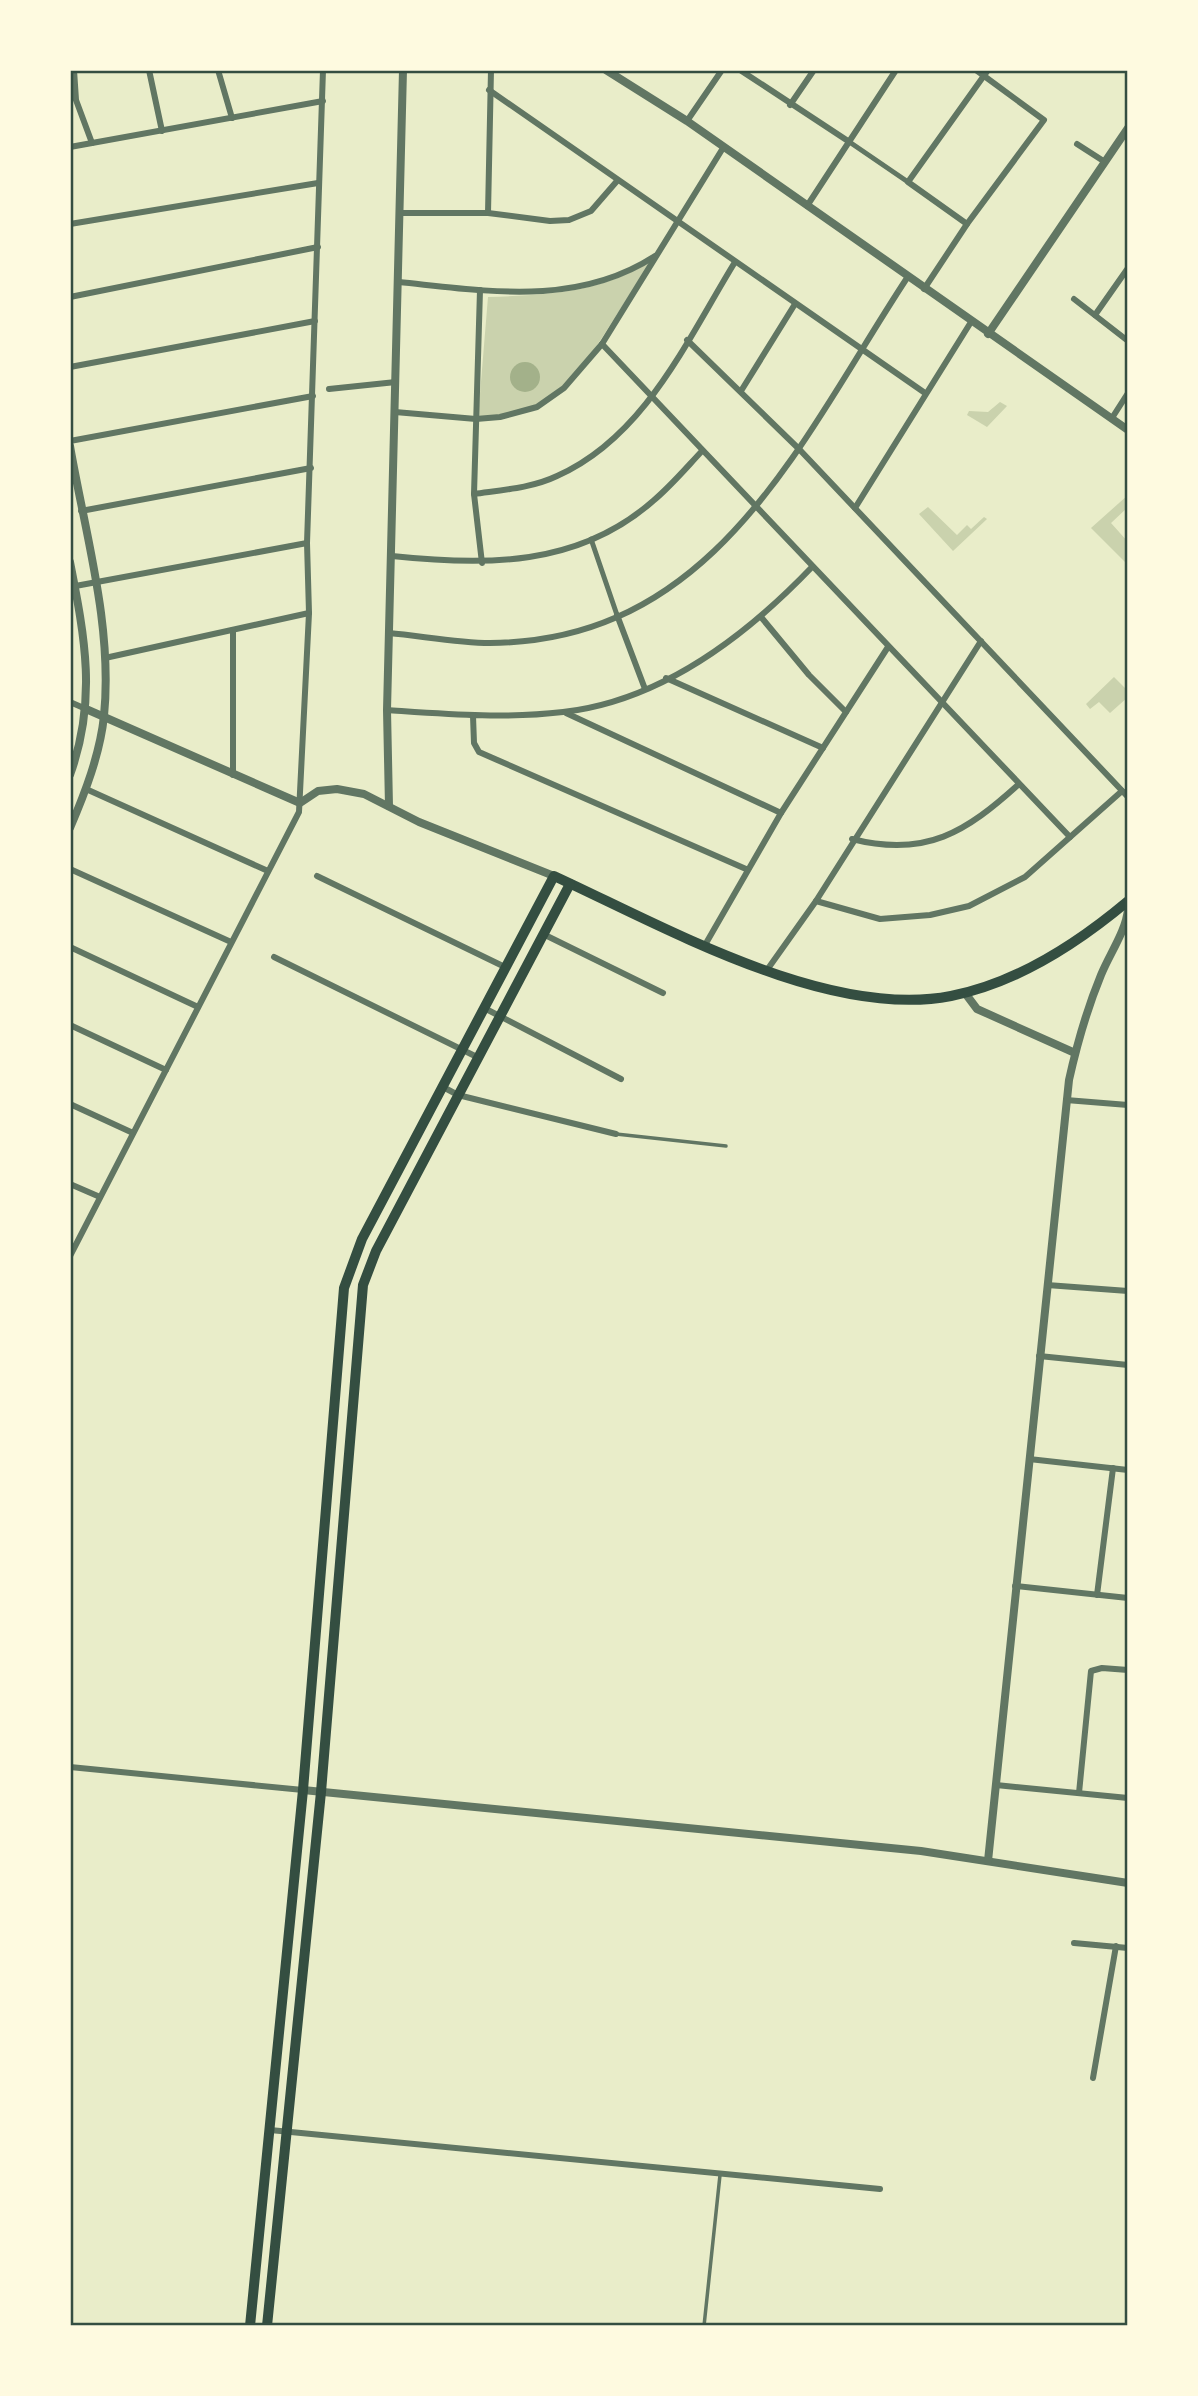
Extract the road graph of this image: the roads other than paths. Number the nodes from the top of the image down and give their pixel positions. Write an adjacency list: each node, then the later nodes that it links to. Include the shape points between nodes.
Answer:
1 (74, 70): 22 (street, via 76,100)
2 (149, 70): 20 (street)
3 (218, 70): 17 (street)
4 (323, 70): 15 (street)
5 (403, 70): 31 (street)
6 (491, 70): 14 (street)
7 (606, 70): 18 (street)
8 (722, 70): 18 (street)
9 (740, 70): 16 (street)
10 (814, 70): 16 (street)
11 (896, 70): 21 (street)
12 (976, 70): 13 (street)
13 (986, 73): 28 (street); 35 (street, via 1044,120)
14 (489, 90): 27 (street); 32 (street)
15 (323, 101): 17 (street); 29 (street)
16 (790, 105): 21 (street)
17 (233, 118): 20 (street)
18 (687, 121): 25 (street)
19 (1128, 128): 26 (street)
20 (162, 131): 22 (street)
21 (848, 141): 28 (street); 30 (street)
22 (92, 143): 24 (street)
23 (1077, 144): 26 (street)
24 (70, 147)
25 (723, 148): 30 (street); 33 (street)
26 (1105, 162): 50 (street)
27 (617, 181): 32 (street, via 602,201 580,218 550,221); 33 (street)
28 (908, 182): 35 (street)
29 (318, 183): 34 (street); 36 (street)
30 (807, 206): 40 (street)
31 (401, 213): 32 (street); 41 (street)
32 (488, 213)
33 (677, 222): 37 (street); 38 (street)
34 (70, 223)
35 (967, 224): 42 (street)
36 (317, 247): 44 (street); 48 (street)
37 (656, 255): 43 (street, via 628,274 578,288); 53 (street)
38 (735, 262): 46 (street); 51 (street)
39 (1128, 268): 47 (street)
40 (907, 278): 42 (street); 54 (street)
41 (399, 282): 43 (street); 56 (street)
42 (924, 289): 49 (street)
43 (480, 290): 65 (street)
44 (70, 297)
45 (1074, 299): 47 (street)
46 (795, 304): 54 (street); 58 (street)
47 (1095, 315): 52 (street)
48 (315, 321): 55 (street); 61 (street)
49 (971, 322): 50 (street); 59 (street)
50 (988, 334): 64 (street)
51 (687, 340): 58 (street); 62 (street)
52 (1128, 341)
53 (602, 344): 62 (street); 65 (street, via 564,388 537,408)
54 (860, 349): 59 (street); 68 (street)
55 (70, 367)
56 (396, 382): 57 (street); 63 (street)
57 (329, 389)
58 (741, 390): 68 (street)
59 (925, 393): 73 (street)
60 (1128, 393): 64 (street)
61 (313, 396): 67 (street); 70 (street)
62 (652, 398): 69 (street); 71 (street, via 595,455 556,477)
63 (395, 412): 65 (street); 77 (street)
64 (1112, 418): 66 (street)
65 (476, 419): 71 (street)
66 (1128, 430)
67 (70, 443): 74 (street)
68 (799, 449): 72 (street); 73 (street)
69 (702, 451): 72 (street); 75 (street, via 652,502)
70 (311, 468): 74 (street); 76 (street)
71 (474, 494): 79 (street)
72 (757, 508): 80 (street); 84 (street, via 702,564 655,597)
73 (855, 508): 88 (street)
74 (81, 511): 81 (street)
75 (592, 539): 79 (street, via 547,555); 84 (street)
76 (307, 543): 81 (street); 83 (street)
77 (392, 556): 79 (street); 87 (street)
78 (70, 562): 82 (street)
79 (482, 563)
80 (812, 567): 85 (street); 89 (street)
81 (95, 584): 82 (street); 90 (street)
82 (72, 587): 95 (street, via 89,671)
83 (309, 613): 86 (street); 108 (street)
84 (617, 615): 87 (street, via 553,636 519,641 488,643); 92 (street)
85 (761, 617): 91 (street, via 734,639); 98 (street)
86 (233, 630): 90 (street); 103 (street)
87 (389, 633): 96 (street)
88 (981, 641): 94 (street); 106 (street)
89 (888, 647): 94 (street); 98 (street)
90 (105, 658): 99 (street)
91 (666, 678): 92 (street); 101 (street)
92 (645, 688): 97 (street)
93 (70, 702): 95 (street)
94 (941, 702): 104 (street); 113 (street)
95 (86, 709): 99 (street); 102 (street)
96 (387, 710): 100 (street); 109 (street)
97 (564, 712): 100 (street); 110 (street)
98 (846, 712): 101 (street)
99 (104, 716): 103 (street); 105 (street)
100 (473, 716): 115 (street, via 479,752)
101 (823, 748): 110 (street)
102 (70, 775)
103 (233, 776): 108 (street)
104 (1019, 784): 112 (street); 113 (street, via 974,822 937,841 883,847)
105 (86, 789): 111 (street); 116 (street)
106 (1122, 791): 107 (street); 112 (street)
107 (1128, 797)
108 (300, 803): 109 (street, via 318,791 337,789); 116 (street)
109 (389, 806): 118 (street)
110 (781, 813): 115 (street)
111 (70, 828)
112 (1070, 837): 120 (street, via 1006,890 950,912 880,919)
113 (852, 839): 120 (street)
114 (70, 869): 124 (street)
115 (746, 869): 125 (street)
116 (268, 871): 124 (street)
117 (317, 876): 128 (street)
118 (554, 876): 119 (main road); 128 (main road)
119 (570, 884): 123 (main road); 125 (main road)
120 (816, 901): 129 (street)
121 (1128, 901): 131 (main road, via 1052,955)
122 (1128, 909): 137 (street)
123 (543, 934): 130 (street); 134 (main road)
124 (231, 942): 132 (street)
125 (705, 945): 129 (main road)
126 (70, 947): 132 (street)
127 (274, 957): 136 (street)
128 (508, 969): 133 (main road)
129 (767, 970): 131 (main road, via 802,984 865,997 930,999)
130 (663, 993)
131 (965, 993): 137 (street, via 977,1009)
132 (198, 1007): 139 (street)
133 (486, 1009): 134 (street); 136 (main road)
134 (500, 1016): 138 (main road); 140 (street)
135 (70, 1025): 139 (street)
136 (463, 1050): 138 (street); 141 (main road)
137 (1074, 1053): 143 (street)
138 (477, 1058): 142 (main road)
139 (166, 1070): 148 (street)
140 (621, 1079)
141 (443, 1087): 142 (street); 146 (main road)
142 (458, 1095): 147 (main road); 149 (street)
143 (1066, 1100): 145 (street); 158 (street)
144 (70, 1104): 148 (street)
145 (1128, 1105)
146 (426, 1119): 147 (main road); 150 (main road)
147 (443, 1124): 152 (main road)
148 (133, 1133): 156 (street)
149 (616, 1134): 151 (lane)
150 (413, 1143): 152 (main road); 153 (main road)
151 (726, 1146)
152 (429, 1151): 155 (main road)
153 (395, 1177): 155 (main road); 160 (main road, via 348,1270)
154 (70, 1184): 156 (street)
155 (411, 1185): 161 (main road, via 366,1273)
156 (100, 1198): 157 (street)
157 (70, 1256)
158 (1047, 1285): 159 (street); 162 (street)
159 (1128, 1290)
160 (340, 1330): 161 (main road); 167 (main road)
161 (358, 1331): 168 (main road)
162 (1039, 1356): 163 (street); 164 (street)
163 (1128, 1365)
164 (1029, 1459): 165 (street); 169 (street)
165 (1113, 1468): 166 (street); 170 (street)
166 (1128, 1470)
167 (328, 1489): 168 (main road); 172 (main road)
168 (345, 1490): 173 (main road)
169 (1016, 1586): 170 (street); 178 (street)
170 (1097, 1595): 171 (street)
171 (1128, 1598)
172 (317, 1621): 173 (main road); 175 (main road)
173 (334, 1622): 176 (main road)
174 (1128, 1670): 181 (street, via 1093,1669)
175 (307, 1745): 176 (main road); 179 (main road)
176 (324, 1746): 180 (main road)
177 (70, 1767): 179 (street)
178 (996, 1785): 181 (street); 183 (street)
179 (303, 1790): 180 (street); 184 (main road)
180 (321, 1792): 183 (street); 185 (main road)
181 (1079, 1793): 182 (street)
182 (1128, 1798)
183 (988, 1861): 186 (street)
184 (296, 1871): 185 (main road); 191 (main road)
185 (313, 1872): 192 (main road)
186 (1128, 1883)
187 (1074, 1943): 188 (street)
188 (1116, 1947): 189 (street); 190 (street)
189 (1128, 1948)
190 (1093, 2078)
191 (270, 2130): 192 (street); 195 (main road)
192 (286, 2131): 193 (street); 196 (main road)
193 (720, 2172): 194 (street); 199 (lane)
194 (880, 2189)
195 (259, 2237): 196 (main road); 197 (main road)
196 (276, 2237): 198 (main road)
197 (250, 2326)
198 (267, 2326)
199 (704, 2326)

